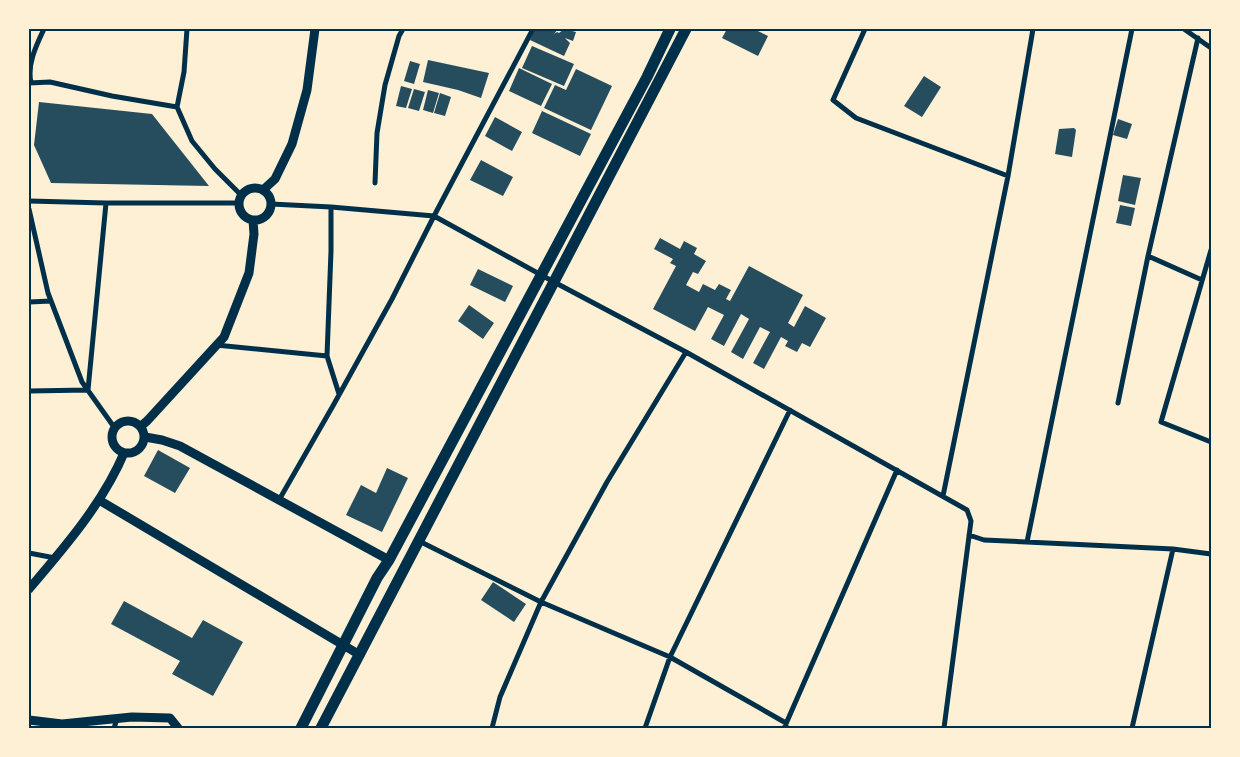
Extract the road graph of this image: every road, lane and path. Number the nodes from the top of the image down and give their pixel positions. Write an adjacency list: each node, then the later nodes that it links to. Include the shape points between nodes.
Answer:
1 (44, 29): 14 (street, via 32,57)
2 (187, 29): 15 (street)
3 (315, 29): 18 (street, via 306,90 292,144 275,179)
4 (403, 29): 17 (street, via 385,85 377,133)
5 (533, 29): 25 (street)
6 (670, 29): 29 (highway)
7 (686, 29): 31 (highway)
8 (865, 29): 16 (street, via 832,100 856,118)
9 (1033, 29): 16 (street)
10 (1132, 29): 53 (street)
11 (1184, 29): 12 (street)
12 (1198, 38): 13 (street); 28 (street)
13 (1211, 48)
14 (30, 83): 15 (street, via 50,82)
15 (178, 107): 19 (street, via 192,141)
16 (1008, 176): 48 (street)
17 (375, 182)
18 (263, 190): 19 (street, via 247,189); 22 (street)
19 (240, 199): 21 (street); 26 (street, via 240,211)
20 (29, 201): 21 (street)
21 (106, 203): 37 (street)
22 (271, 204): 23 (street); 26 (street, via 266,216)
23 (332, 207): 25 (street); 36 (street)
24 (29, 209): 32 (street)
25 (434, 216): 29 (street); 39 (street)
26 (253, 220): 34 (street, via 249,273 224,337)
27 (1211, 250): 30 (street)
28 (1148, 256): 30 (street); 40 (street)
29 (541, 275): 31 (street); 58 (highway)
30 (1202, 280): 45 (street, via 1161,422)
31 (554, 282): 35 (street); 52 (highway)
32 (51, 301): 33 (street); 37 (street)
33 (29, 302)
34 (216, 345): 36 (street); 42 (street)
35 (686, 352): 41 (street); 60 (street, via 606,482)
36 (327, 356): 39 (street)
37 (88, 390): 38 (street); 43 (street)
38 (29, 391)
39 (339, 394): 50 (street)
40 (1118, 403)
41 (790, 410): 47 (street); 63 (street)
42 (141, 426): 43 (street, via 128,420); 44 (street)
43 (114, 427): 46 (street, via 111,438 116,448)
44 (145, 437): 46 (street, via 137,451); 50 (street, via 180,446)
45 (1211, 442)
46 (124, 453): 49 (street)
47 (897, 470): 48 (street); 66 (street)
48 (943, 496): 51 (street, via 967,510 971,521)
49 (99, 500): 57 (street); 61 (street)
50 (279, 500): 58 (street)
51 (969, 535): 53 (street, via 984,540); 72 (street)
52 (419, 541): 60 (street); 62 (highway)
53 (1027, 542): 54 (street)
54 (1172, 548): 56 (street); 73 (street)
55 (29, 553): 57 (street)
56 (1211, 554)
57 (56, 558): 59 (street)
58 (389, 560): 61 (highway)
59 (29, 589)
60 (541, 602): 63 (street); 70 (street, via 500,697)
61 (343, 645): 62 (street); 68 (highway)
62 (360, 655): 69 (highway)
63 (670, 657): 66 (street); 71 (street)
64 (29, 720): 65 (street)
65 (116, 724): 67 (street, via 132,717 170,718)
66 (785, 727)
67 (178, 728)
68 (301, 728)
69 (321, 728)
70 (492, 728)
71 (644, 728)
72 (944, 728)
73 (1132, 728)

